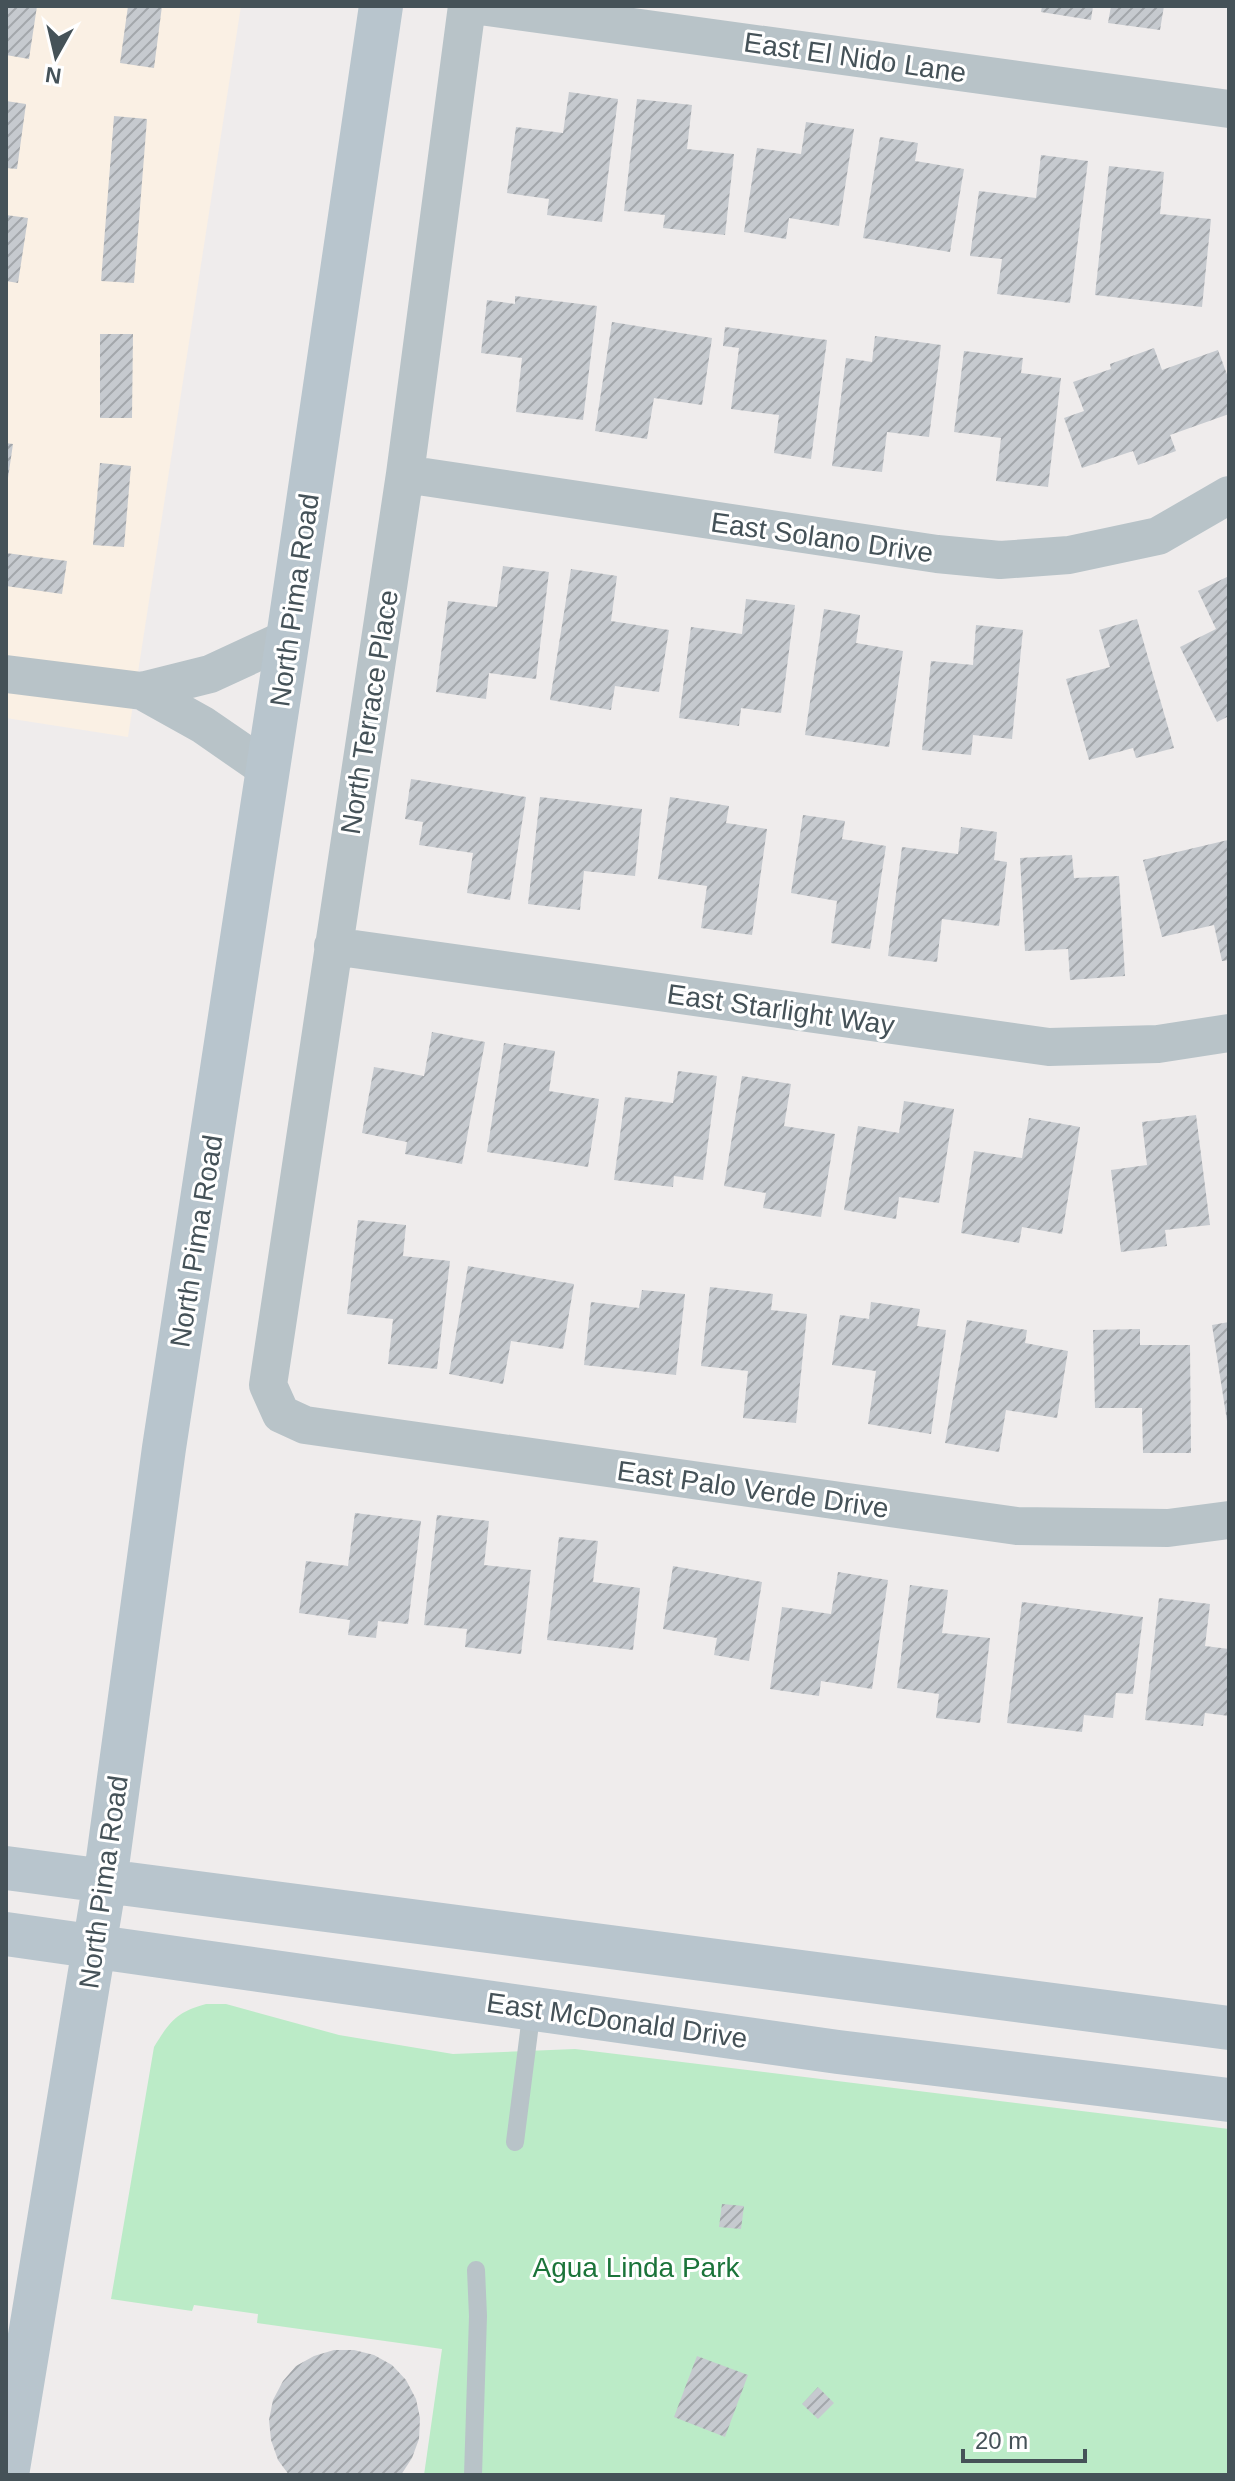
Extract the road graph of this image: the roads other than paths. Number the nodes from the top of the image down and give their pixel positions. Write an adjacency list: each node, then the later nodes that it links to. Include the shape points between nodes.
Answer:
1 (381, 6): 7 (main road, North Pima Road)
2 (467, 6): 5 (street, North Terrace Place)
3 (480, 6): 4 (street, East El Nido Lane)
4 (1229, 109)
5 (405, 474): 6 (street, East Solano Drive, via 1000,560 1069,555 1158,536); 11 (street, North Terrace Place)
6 (1229, 495)
7 (288, 638): 9 (street, via 210,674); 10 (main road, North Pima Road)
8 (6, 674): 9 (street)
9 (142, 691): 10 (street)
10 (268, 770): 16 (main road, North Pima Road, via 164,1448)
11 (333, 946): 12 (street, East Starlight Way, via 1049,1047 1158,1044); 13 (street, North Terrace Place, via 268,1385)
12 (1229, 1033)
13 (281, 1414): 14 (street, East Palo Verde Drive, via 305,1425 1017,1526 1168,1528)
14 (1229, 1520)
15 (6, 1868): 16 (main road)
16 (105, 1881): 18 (main road, North Pima Road); 20 (main road)
17 (6, 1934): 18 (main road, East McDonald Drive)
18 (94, 1946): 19 (main road, East McDonald Drive); 24 (main road, North Pima Road)
19 (532, 2008): 21 (main road, East McDonald Drive); 22 (lane)
20 (1229, 2028)
21 (1229, 2100)
22 (515, 2142)
23 (476, 2270): 25 (lane)
24 (7, 2475)
25 (473, 2475)

